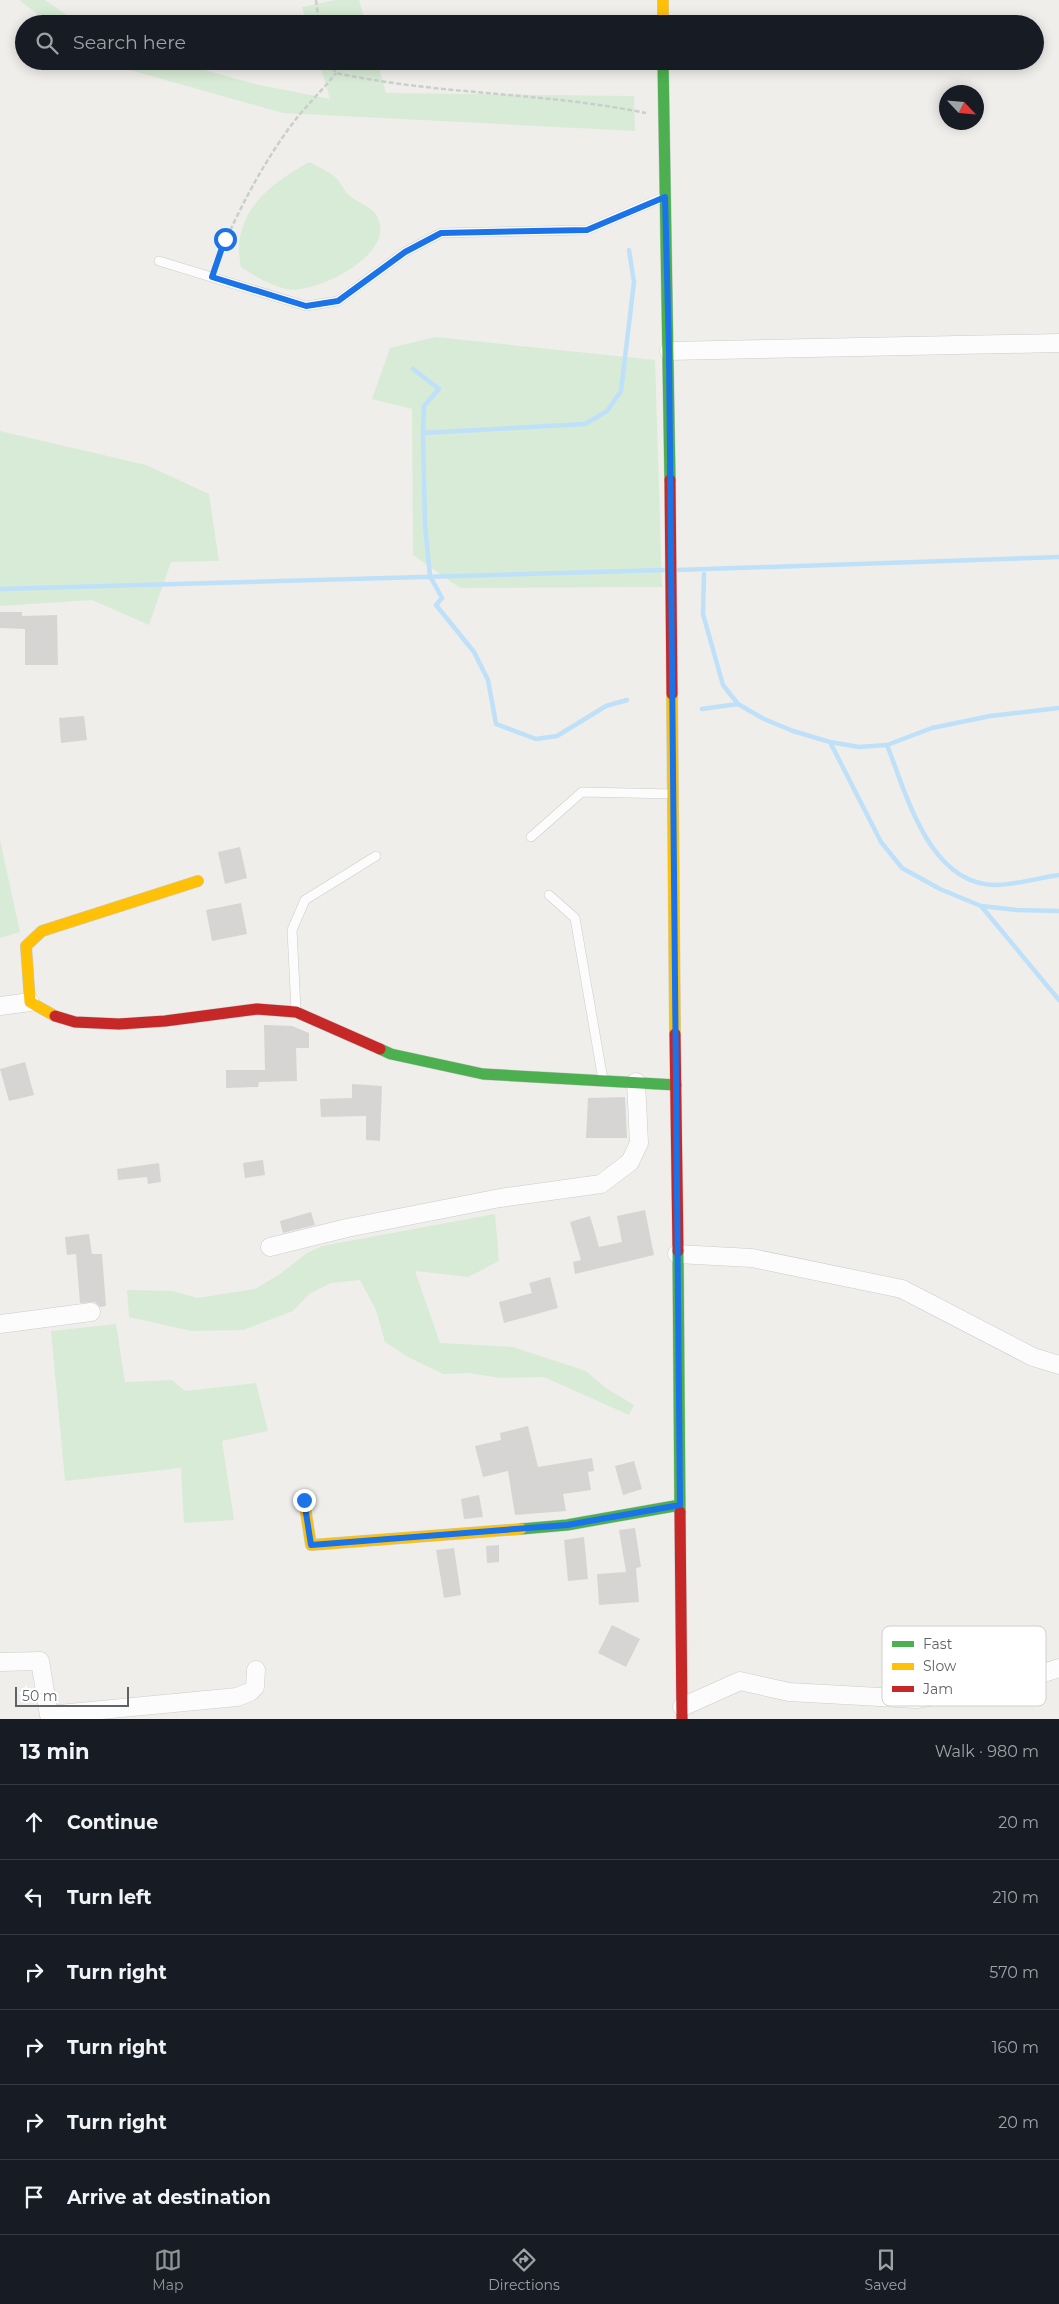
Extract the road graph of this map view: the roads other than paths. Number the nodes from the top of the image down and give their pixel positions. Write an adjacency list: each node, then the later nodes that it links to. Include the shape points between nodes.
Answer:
1 (662, 0): 2 (street)
2 (663, 15)
3 (663, 70): 4 (street)
4 (665, 197): 5 (lane, via 587,230 441,233 405,252 338,301 306,306); 7 (street)
5 (158, 261)
6 (1059, 343): 7 (street)
7 (669, 351): 8 (street)
8 (673, 794): 9 (lane, via 582,792); 18 (street)
9 (532, 837)
10 (376, 856): 15 (lane, via 305,900 292,930)
11 (198, 881): 13 (street, via 42,932 26,946)
12 (549, 895): 16 (lane, via 575,918)
13 (30, 1002): 14 (street); 15 (street, via 49,1014 74,1022 119,1024 257,1009)
14 (0, 1006)
15 (296, 1012): 16 (street, via 391,1054 483,1074)
16 (603, 1080): 17 (street)
17 (636, 1082): 18 (street); 19 (street, via 639,1143 630,1162 601,1184 500,1198 347,1228)
18 (676, 1084): 20 (street)
19 (270, 1247)
20 (678, 1254): 23 (street, via 752,1258 902,1288 1033,1357); 25 (street)
21 (91, 1312): 22 (street)
22 (0, 1324)
23 (1059, 1365)
24 (304, 1500): 25 (street, via 311,1545 567,1525)
25 (680, 1505): 31 (street)
26 (0, 1662): 28 (street, via 40,1660 49,1715 237,1697 255,1687)
27 (1059, 1668): 29 (street)
28 (256, 1670)
29 (1046, 1672)
30 (882, 1697): 31 (street, via 789,1692 740,1681)
31 (682, 1713)

